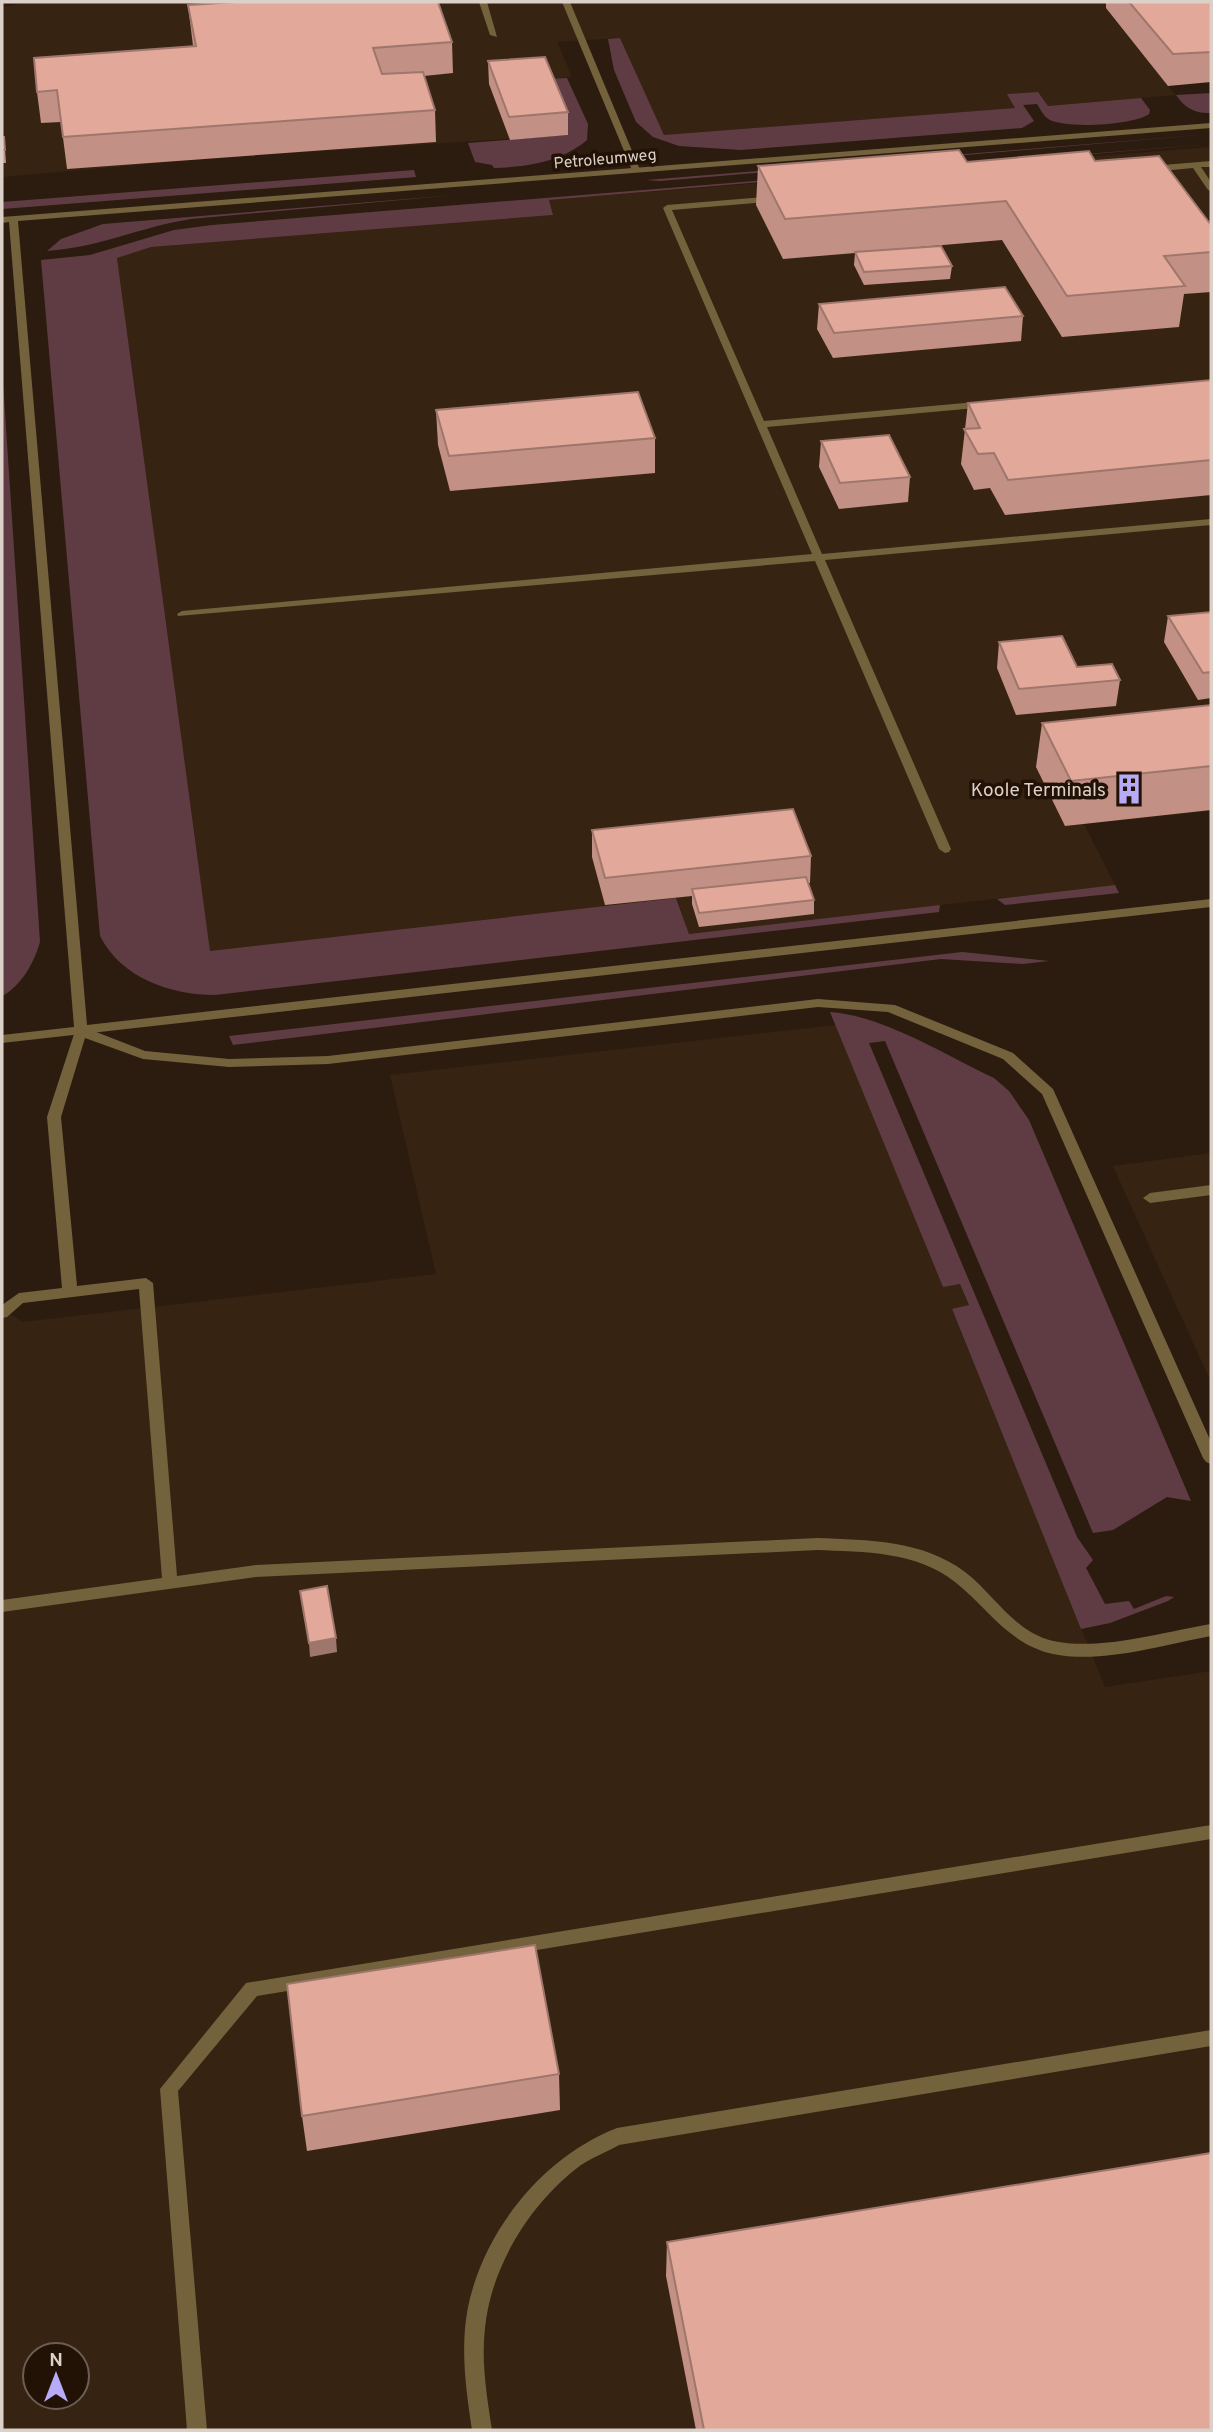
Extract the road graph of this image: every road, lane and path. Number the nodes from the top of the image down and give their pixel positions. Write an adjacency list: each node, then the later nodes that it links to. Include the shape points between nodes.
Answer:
1 (483, 2): 3 (street)
2 (566, 2): 7 (street)
3 (494, 35)
4 (1211, 125): 7 (street, Petroleumweg)
5 (1211, 164): 6 (street)
6 (1195, 165): 8 (street); 9 (street)
7 (636, 170): 11 (street, Petroleumweg)
8 (1139, 170)
9 (1211, 188)
10 (792, 198): 13 (street, via 667,208)
11 (8, 219): 19 (street)
12 (993, 404): 13 (street)
13 (762, 424): 15 (street)
14 (1211, 522): 15 (street)
15 (820, 557): 16 (street); 17 (street)
16 (182, 614)
17 (944, 849)
18 (1211, 903): 19 (street)
19 (80, 1031): 20 (street); 23 (street, via 54,1117); 25 (street, via 143,1055 254,1062 328,1060 818,1003 890,1008 1007,1056 1048,1092)
20 (2, 1039)
21 (1211, 1190): 22 (street)
22 (1150, 1198)
23 (70, 1292): 24 (street, via 19,1298); 26 (street, via 146,1283)
24 (2, 1313)
25 (1211, 1458)
26 (170, 1583): 27 (street); 28 (street, via 329,1565 817,1544 866,1546 921,1554 960,1577 1018,1635 1054,1647 1090,1649)
27 (2, 1606)
28 (1211, 1630)
29 (1211, 1832): 31 (street, via 252,1989 169,2089)
30 (1211, 2038): 32 (street, via 617,2137 570,2163 525,2210 490,2268 475,2326)
31 (197, 2430)
32 (482, 2430)

